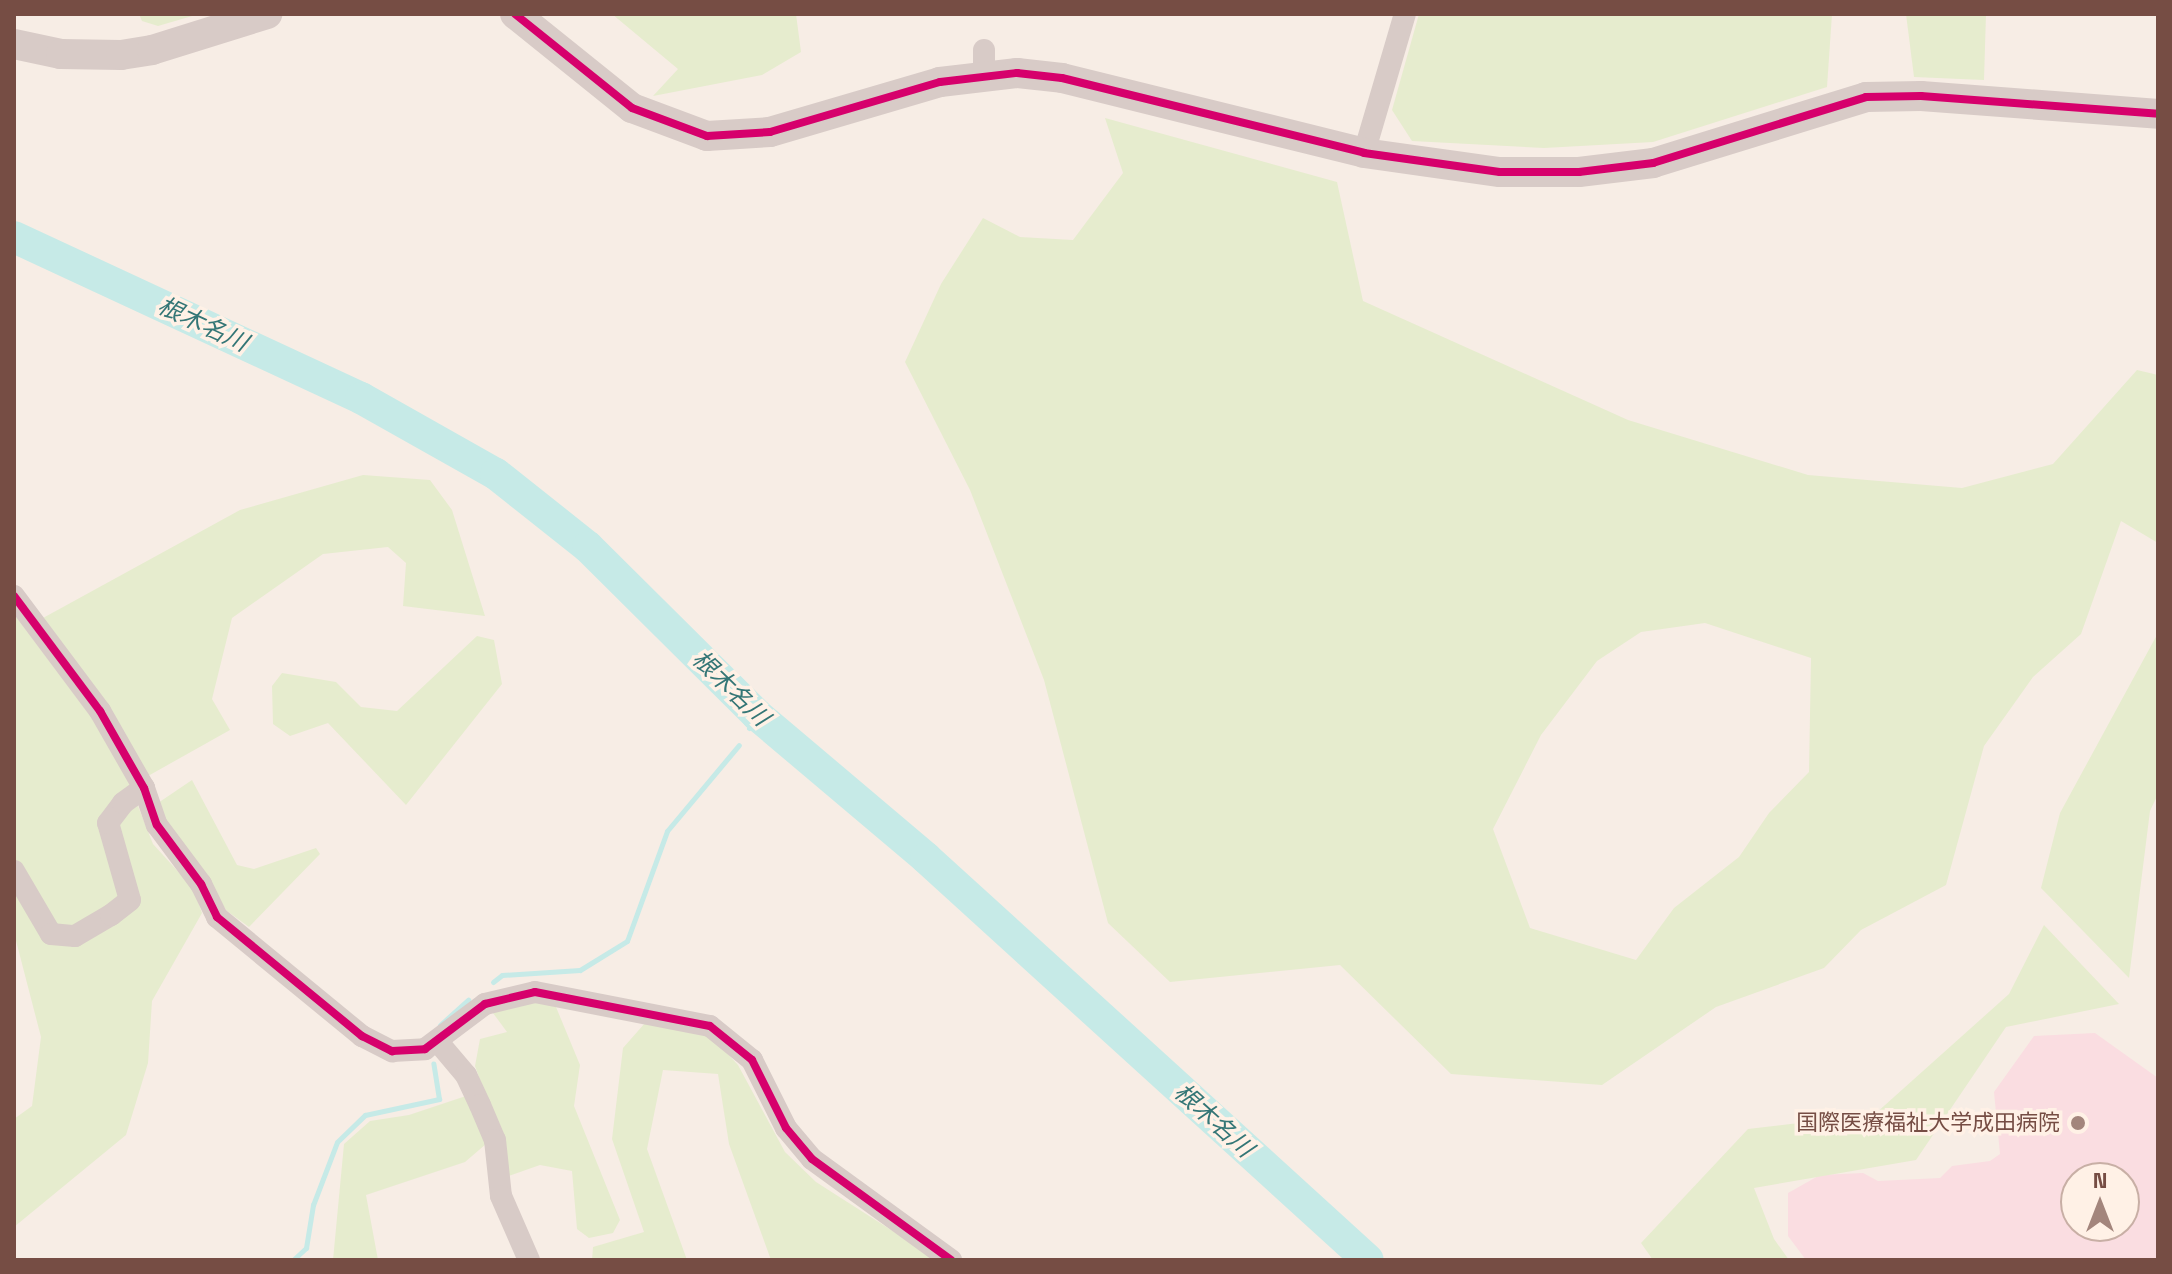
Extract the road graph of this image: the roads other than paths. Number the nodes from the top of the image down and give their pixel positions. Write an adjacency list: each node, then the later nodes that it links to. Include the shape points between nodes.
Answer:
1 (267, 14): 4 (street, via 121,55 61,54)
2 (515, 14): 6 (street, via 632,108 707,136 770,132 940,82 984,62)
3 (1405, 14): 6 (street)
4 (14, 44)
5 (2158, 114): 6 (street, via 1892,96 1839,104 1699,153 1619,168 1500,172)
6 (1364, 153)
7 (14, 596): 8 (street, via 72,670)
8 (144, 788): 9 (street, via 108,823 130,900 111,915 75,936 51,934); 10 (street, via 157,825 201,884 217,917 380,1047 408,1051)
9 (14, 871)
10 (438, 1042): 11 (street, via 466,1075 495,1140 501,1196); 12 (street, via 485,1004 535,992 710,1026 752,1060 786,1128 812,1159)
11 (529, 1260)
12 (951, 1260)

